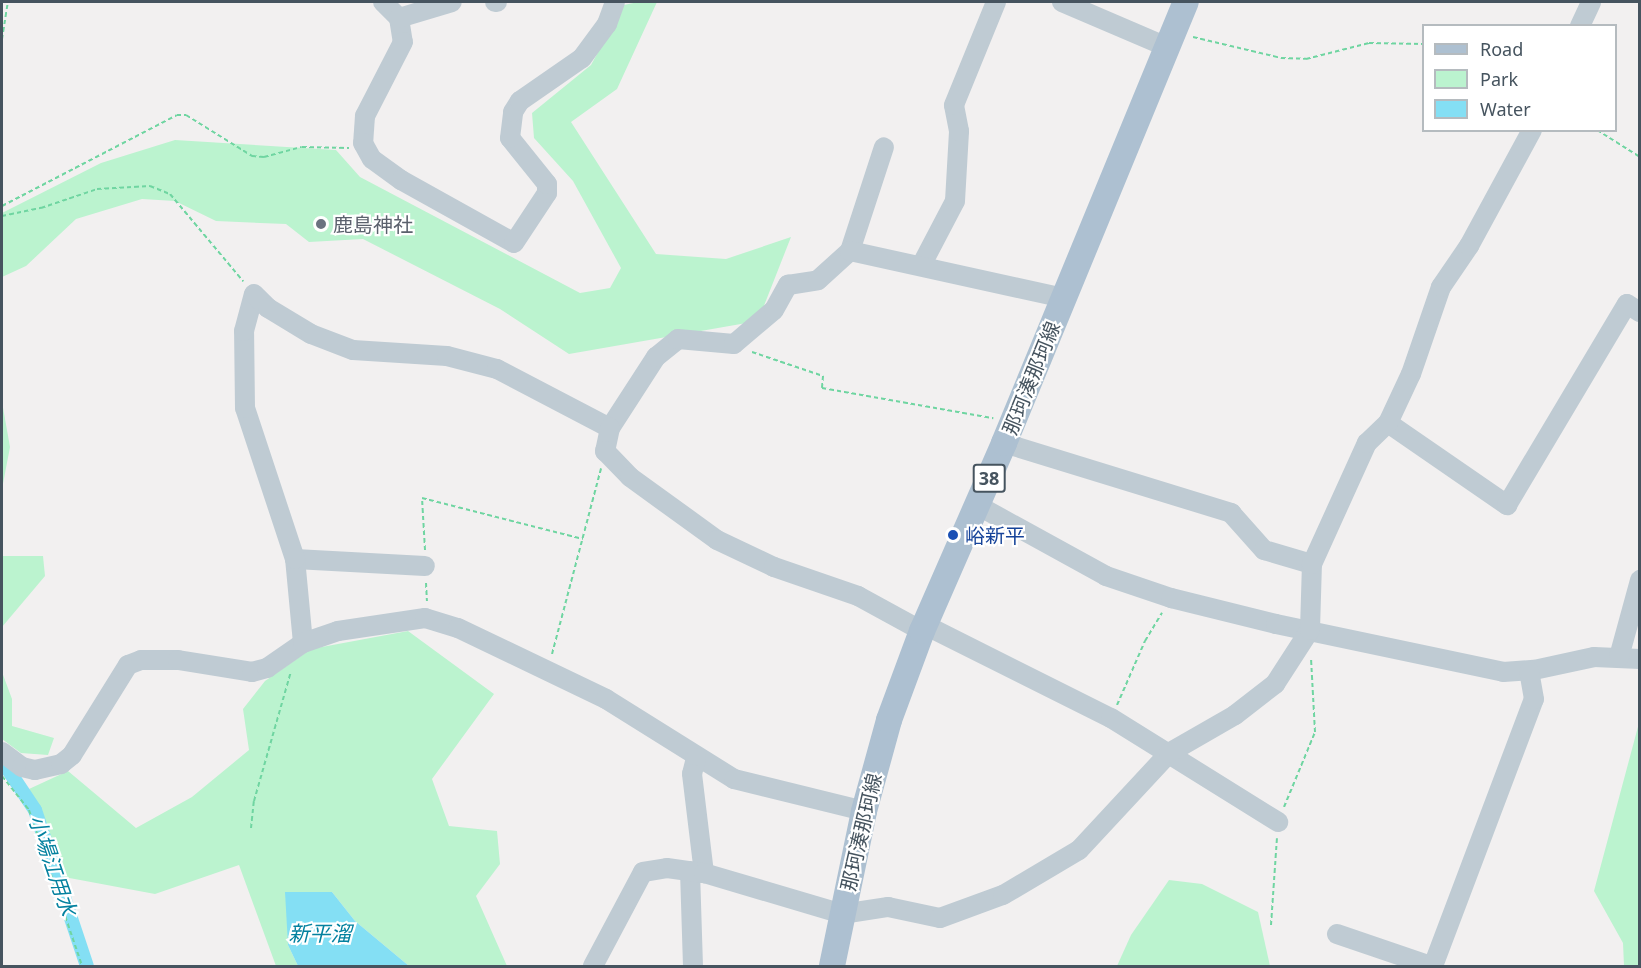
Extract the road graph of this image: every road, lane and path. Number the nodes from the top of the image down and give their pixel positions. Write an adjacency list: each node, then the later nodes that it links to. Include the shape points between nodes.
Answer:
1 (8, 2): 11 (path)
2 (383, 2): 9 (street)
3 (452, 2): 9 (street)
4 (615, 2): 16 (street, via 606,24 582,58 520,101 513,112 510,138 547,184 547,193 514,243 401,180 372,159)
5 (996, 2): 22 (street, via 954,105 959,131 955,201)
6 (1062, 2): 12 (street)
7 (1186, 2): 12 (main road, 那珂湊那珂線 / 38)
8 (1591, 2): 10 (street)
9 (399, 18): 16 (street, via 404,42 365,116)
10 (1581, 24)
11 (2, 39)
12 (1170, 40): 13 (path, via 1281,58 1306,58 1369,43); 24 (main road, 那珂湊那珂線 / 38)
13 (1422, 44)
14 (1531, 132): 27 (street, via 1470,246 1441,287 1411,374)
15 (1600, 132): 18 (path)
16 (363, 143): 19 (path, via 344,150 302,147 264,157 252,156 186,115 177,115)
17 (884, 147): 21 (street)
18 (1640, 157)
19 (2, 206)
20 (2, 216): 23 (path, via 97,189 150,186 170,194)
21 (850, 251): 22 (street); 26 (street, via 818,280 788,285 774,310 734,344)
22 (921, 266): 24 (street)
23 (254, 294): 28 (street, via 287,321 334,343 370,352 479,361); 33 (street, via 244,332 245,408)
24 (1064, 298): 29 (main road, 那珂湊那珂線 / 38)
25 (1640, 312): 27 (street, via 1628,304 1507,505)
26 (729, 344): 28 (street, via 678,339 656,357); 29 (path, via 824,376 822,388)
27 (1388, 423): 34 (street, via 1367,443)
28 (610, 428): 30 (street)
29 (1009, 433): 31 (main road, 那珂湊那珂線 / 38); 34 (street, via 1231,513 1264,550)
30 (605, 451): 32 (path); 39 (street, via 630,477 717,540)
31 (977, 505): 37 (street, via 1106,576); 39 (main road, 那珂湊那珂線 / 38)
32 (584, 539): 35 (path, via 422,498); 45 (path)
33 (295, 560): 35 (street); 41 (street)
34 (1312, 564): 40 (street)
35 (426, 566): 38 (path)
36 (1640, 580): 42 (street)
37 (1171, 598): 40 (street); 47 (path, via 1145,640)
38 (428, 619): 41 (street, via 338,631); 45 (street, via 458,628)
39 (924, 628): 47 (street); 52 (main road, 那珂湊那珂線 / 38, via 889,720)
40 (1310, 630): 46 (street, via 1479,669); 49 (street, via 1275,684 1235,715); 53 (path, via 1315,732)
41 (303, 643): 48 (street, via 267,668 252,672 178,660 141,660 128,665 72,755 60,764 35,770 22,767)
42 (1618, 657): 43 (street); 46 (street, via 1594,657)
43 (1640, 659)
44 (292, 663): 54 (path, via 254,801)
45 (547, 670): 50 (street, via 643,720)
46 (1529, 670): 63 (street, via 1534,699)
47 (1111, 718): 49 (street)
48 (2, 752)
49 (1169, 753): 53 (street); 56 (street, via 1079,850 1003,895 939,918 888,907)
50 (696, 758): 52 (street, via 734,779); 55 (street, via 692,774)
51 (2, 776): 59 (path, via 29,810)
52 (864, 811): 56 (main road, 那珂湊那珂線 / 38)
53 (1278, 822): 57 (path)
54 (251, 828)
55 (697, 872): 56 (street); 60 (street, via 667,868 643,872); 61 (street)
56 (842, 914): 62 (main road, 那珂湊那珂線 / 38)
57 (1270, 925)
58 (1337, 934): 63 (street)
59 (82, 966)
60 (593, 966)
61 (693, 966)
62 (832, 966)
63 (1432, 966)

